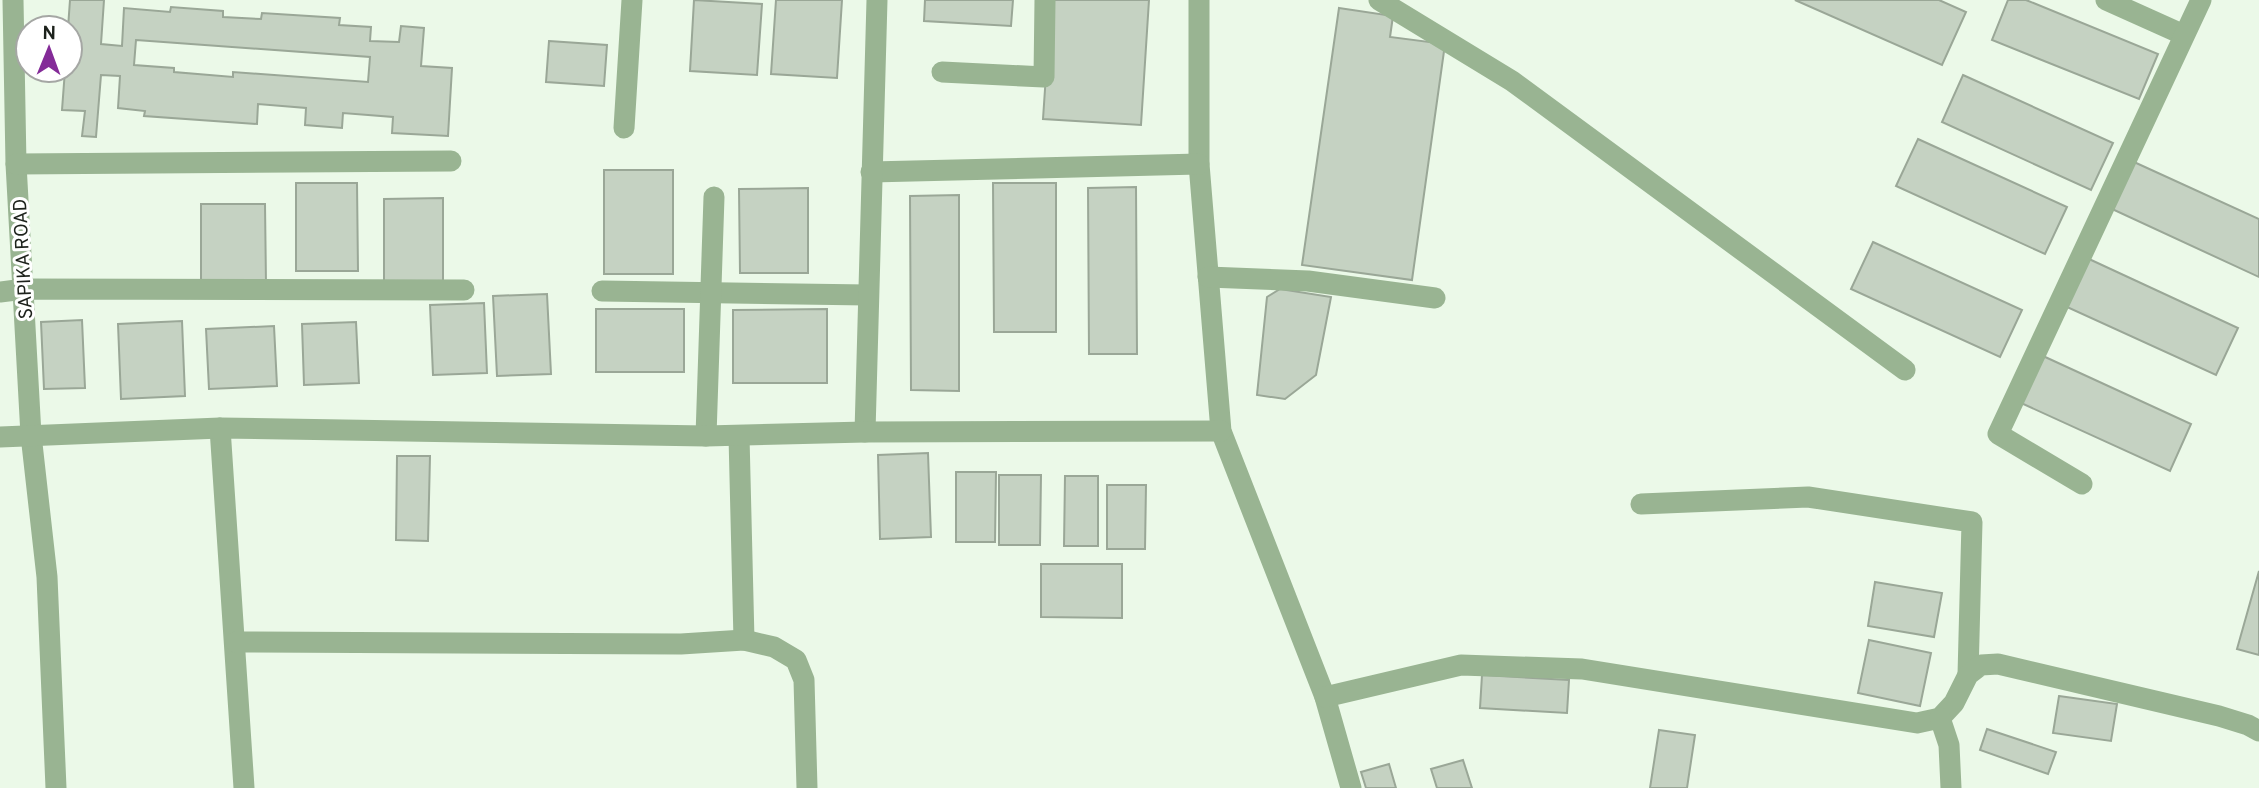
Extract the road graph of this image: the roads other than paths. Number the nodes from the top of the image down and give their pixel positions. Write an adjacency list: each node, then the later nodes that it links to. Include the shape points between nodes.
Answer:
1 (13, 0): 13 (street, SAPIKA ROAD)
2 (632, 0): 11 (street)
3 (877, 0): 15 (street)
4 (1045, 0): 10 (street, via 1044,77)
5 (1199, 0): 14 (street)
6 (1379, 0): 25 (street, via 1512,81)
7 (2106, 0): 9 (street)
8 (2201, 0): 9 (street)
9 (2184, 35): 33 (street, via 1998,434)
10 (942, 72)
11 (624, 128)
12 (451, 161): 13 (street)
13 (16, 164): 18 (street, SAPIKA ROAD)
14 (1199, 164): 15 (street); 17 (street)
15 (871, 172): 23 (street)
16 (714, 197): 22 (street)
17 (1209, 277): 24 (street, via 1308,281); 27 (street)
18 (24, 289): 19 (street); 21 (street); 29 (street, SAPIKA ROAD)
19 (464, 290)
20 (603, 291): 22 (street)
21 (0, 292)
22 (711, 293): 23 (street); 31 (street)
23 (868, 295): 28 (street)
24 (1435, 299)
25 (1905, 370)
26 (220, 428): 29 (street); 31 (street); 36 (street)
27 (1221, 431): 28 (street); 38 (street)
28 (865, 432): 32 (street)
29 (31, 435): 30 (street); 42 (street, SAPIKA ROAD, via 47,577)
30 (0, 436)
31 (706, 436): 32 (street)
32 (739, 436): 35 (street)
33 (2082, 484)
34 (1641, 504): 37 (street, via 1808,497 1972,522)
35 (744, 640): 36 (street, via 681,644); 44 (street, via 774,647 796,660 804,680)
36 (236, 642): 43 (street)
37 (1968, 675): 39 (street, via 1954,703); 40 (street, via 1981,666 1998,664 2219,716)
38 (1325, 697): 39 (street, via 1461,665 1582,669 1917,723); 41 (street)
39 (1940, 718): 45 (street, via 1949,745)
40 (2259, 731)
41 (1347, 787)
42 (56, 788)
43 (244, 788)
44 (807, 788)
45 (1951, 788)

